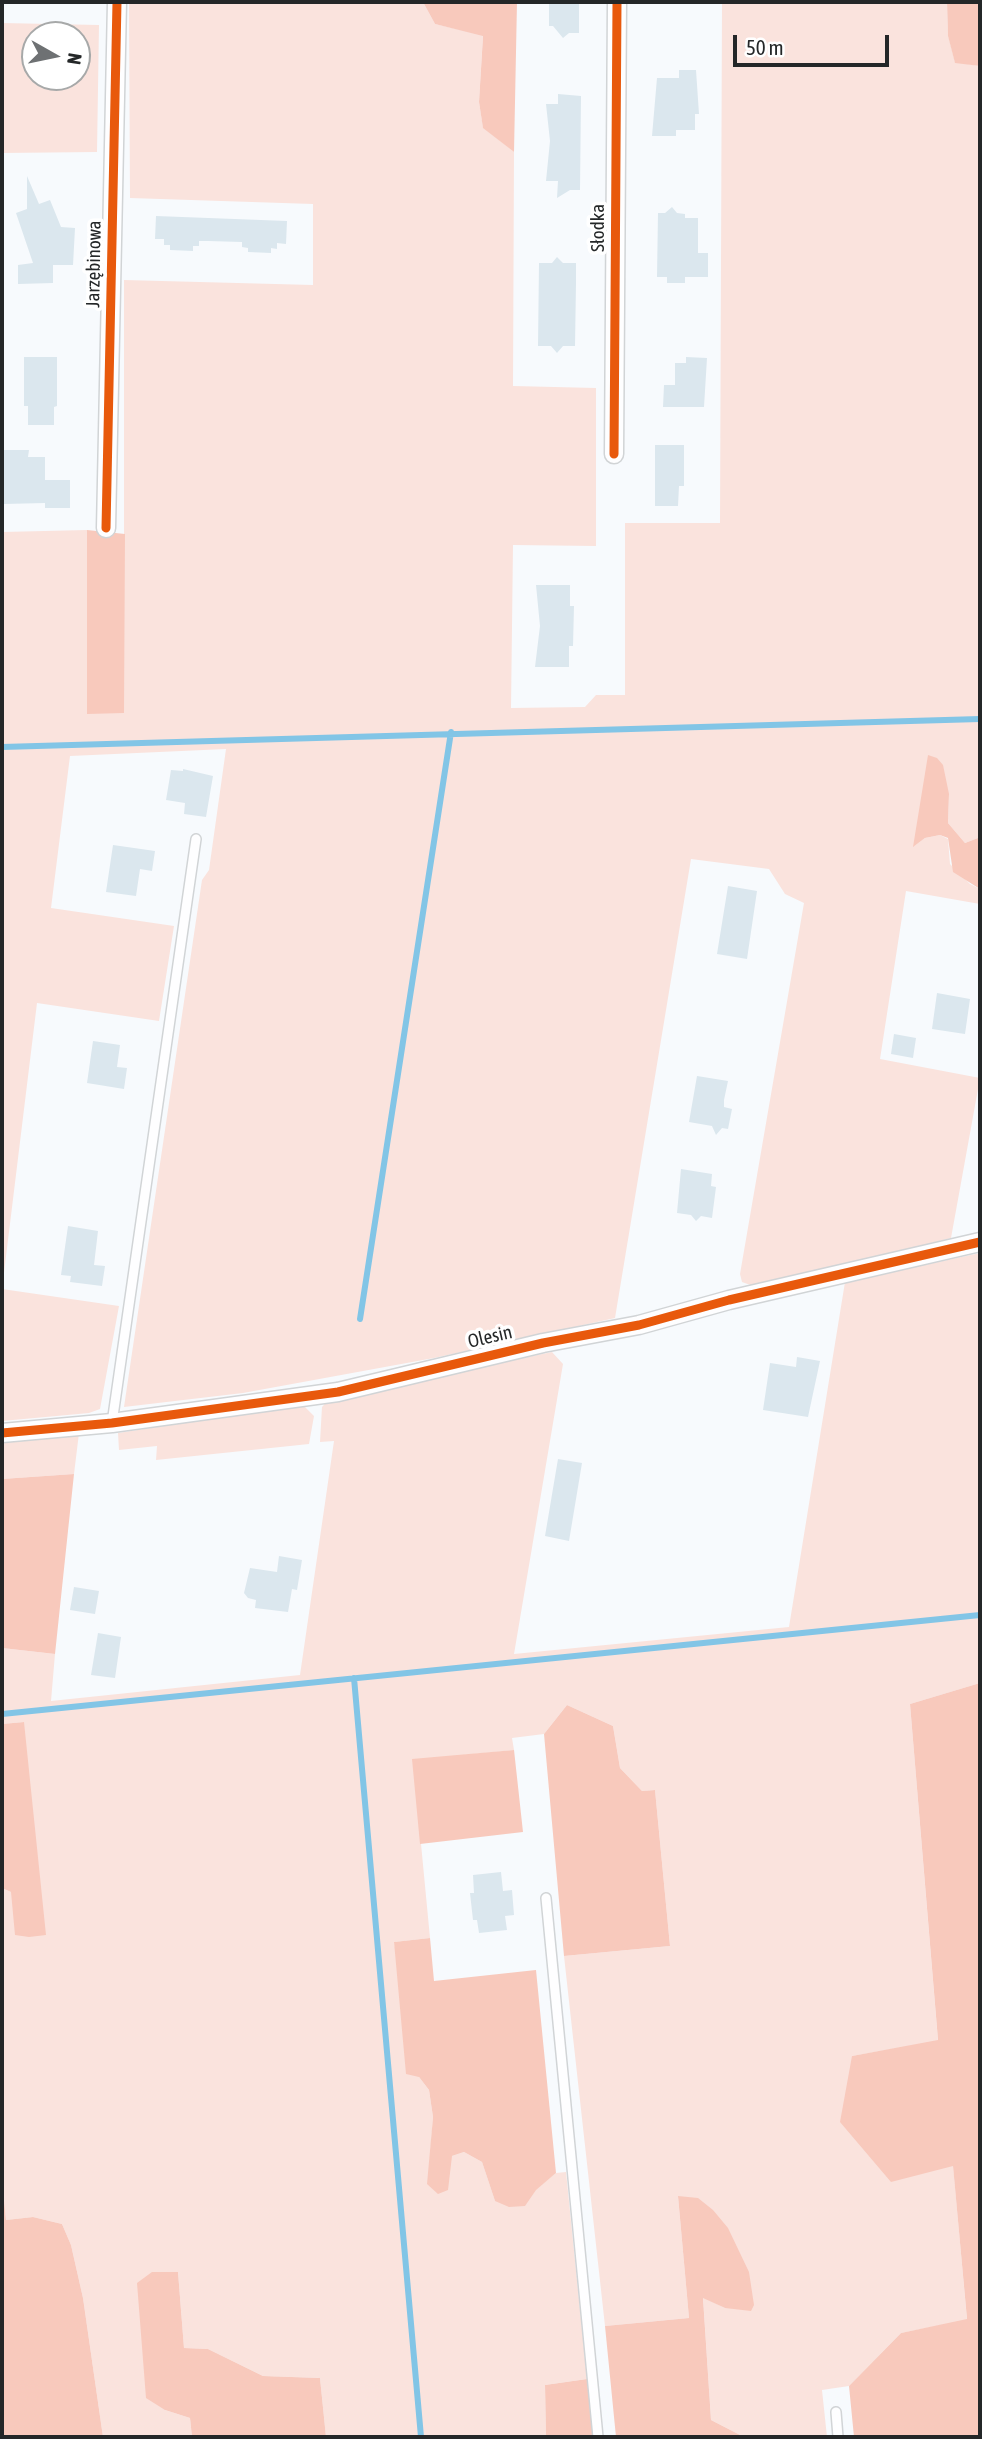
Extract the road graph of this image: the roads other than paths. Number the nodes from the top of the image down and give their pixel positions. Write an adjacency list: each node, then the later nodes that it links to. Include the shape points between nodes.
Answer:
1 (117, 2): 4 (street, Jarzębinowa)
2 (617, 2): 3 (street, Słodka)
3 (614, 454)
4 (106, 527)
5 (196, 839): 7 (lane)
6 (980, 1242): 7 (street, Olesin, via 338,1392)
7 (112, 1423): 8 (street, Olesin)
8 (2, 1433)
9 (545, 1898): 11 (lane)
10 (836, 2412): 12 (lane)
11 (598, 2437)
12 (838, 2437)

